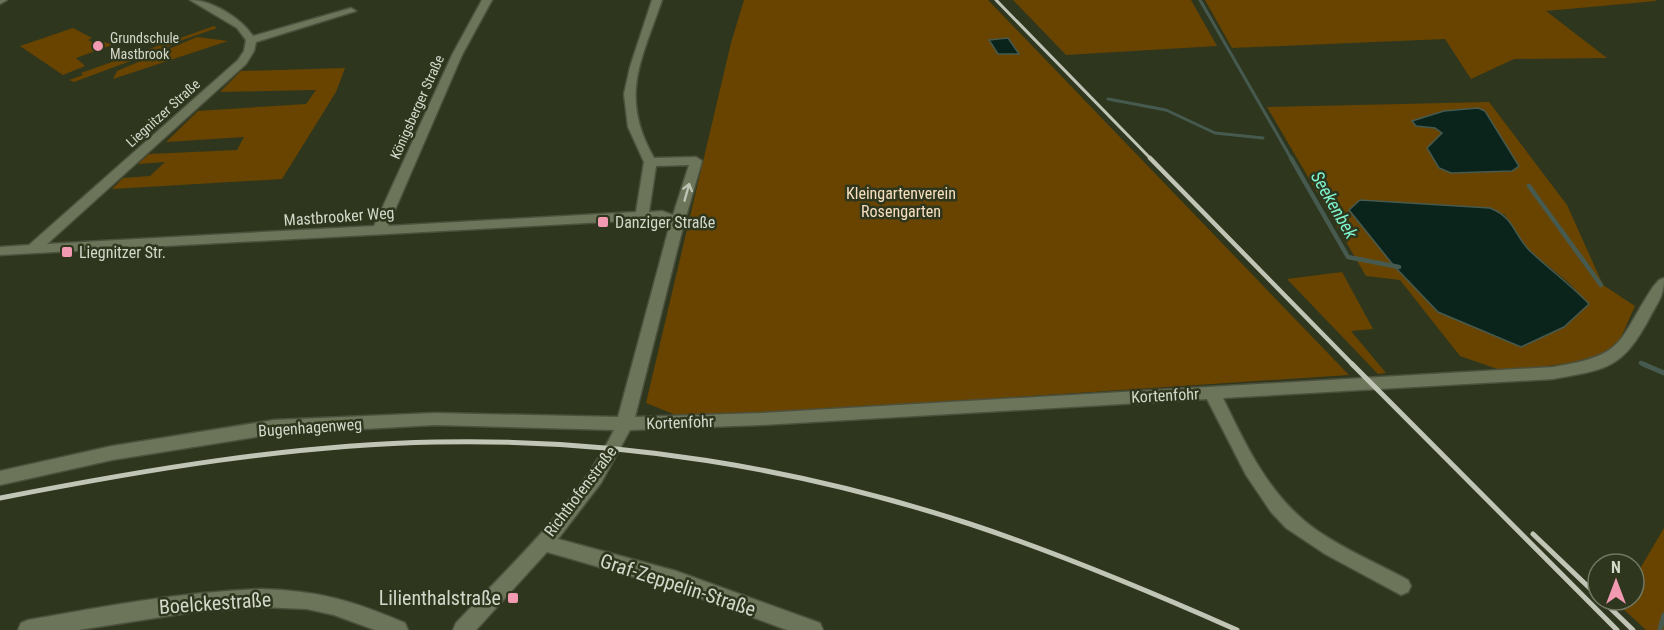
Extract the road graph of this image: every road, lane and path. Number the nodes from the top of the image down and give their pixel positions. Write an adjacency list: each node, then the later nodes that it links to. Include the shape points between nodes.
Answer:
1 (195, 0): 5 (street, via 241,26)
2 (487, 0): 9 (street, Königsberger Straße, via 452,65)
3 (657, 0): 6 (street, via 640,51 629,104 637,137)
4 (351, 11): 5 (street)
5 (251, 40): 10 (street, Liegnitzer Straße, via 242,62)
6 (650, 162): 7 (street); 8 (street, one-way to 6, via 696,161)
7 (642, 216): 8 (street, Mastbrooker Weg, via 662,215); 9 (street, Mastbrooker Weg)
8 (679, 223): 14 (street, Richthofenstraße)
9 (380, 229): 10 (street, Mastbrooker Weg)
10 (33, 249): 11 (street, Mastbrooker Weg)
11 (0, 251)
12 (1664, 283): 13 (street, Kortenfohr, via 1624,348 1586,367 1552,373)
13 (1212, 393): 14 (street, Kortenfohr); 17 (street, via 1252,472 1273,501 1307,534)
14 (625, 424): 15 (street, Bugenhagenweg, via 435,419 274,427 112,453); 16 (street, Richthofenstraße, via 599,471)
15 (0, 478)
16 (542, 543): 20 (street, Richthofenstraße); 21 (street, Graf-Zeppelin-Straße, via 676,580)
17 (1401, 586)
18 (28, 630): 19 (street, Boelckestraße, via 153,606 296,599 354,611)
19 (398, 630)
20 (463, 630)
21 (813, 630)

